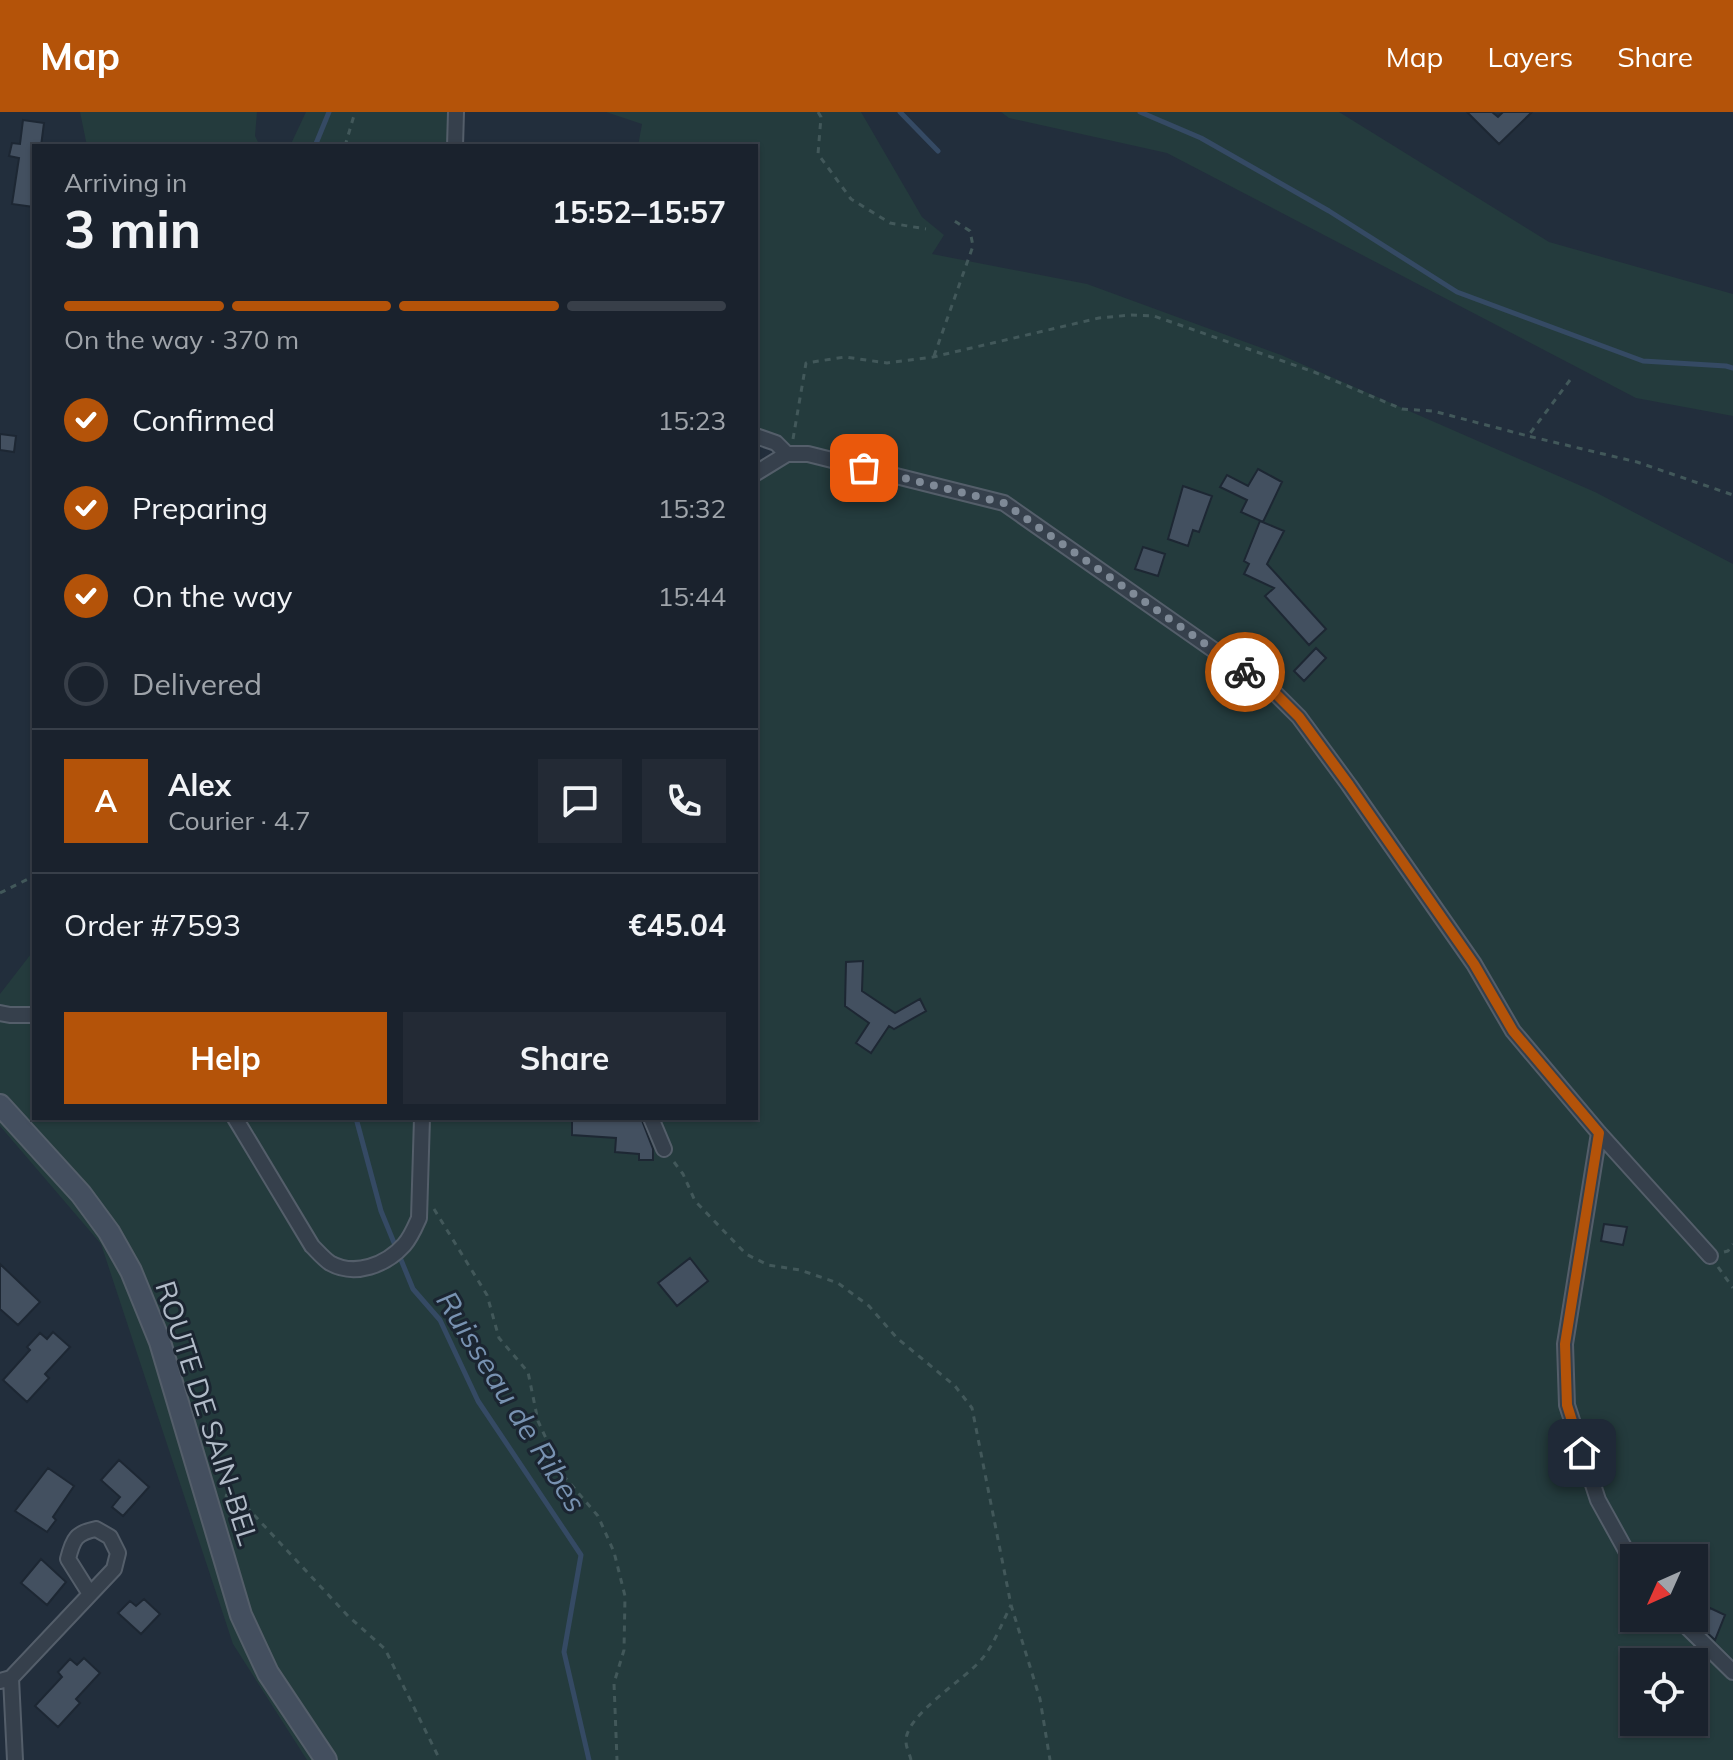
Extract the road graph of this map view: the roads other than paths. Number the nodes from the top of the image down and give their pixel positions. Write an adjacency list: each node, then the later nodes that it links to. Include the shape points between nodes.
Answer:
1 (456, 112): 2 (street)
2 (455, 144)
3 (758, 437): 4 (street)
4 (787, 454): 5 (street); 12 (street, via 808,454 1004,503 1275,693 1349,785 1474,964 1513,1031)
5 (758, 472)
6 (0, 1013): 7 (street)
7 (32, 1015)
8 (0, 1105): 21 (main road, ROUTE DE SAIN-BEL, via 81,1194 131,1271 160,1342 241,1615 268,1673)
9 (236, 1120): 10 (street, via 312,1246 329,1263 347,1270 391,1257 412,1233 419,1218)
10 (422, 1120)
11 (652, 1120): 13 (street)
12 (1599, 1133): 14 (street); 15 (street, via 1565,1344 1567,1405 1598,1500)
13 (664, 1149)
14 (1710, 1256)
15 (1622, 1544)
16 (90, 1594): 19 (street)
17 (1692, 1632): 18 (street)
18 (1733, 1672)
19 (6, 1680): 20 (street)
20 (15, 1760)
21 (326, 1760)

